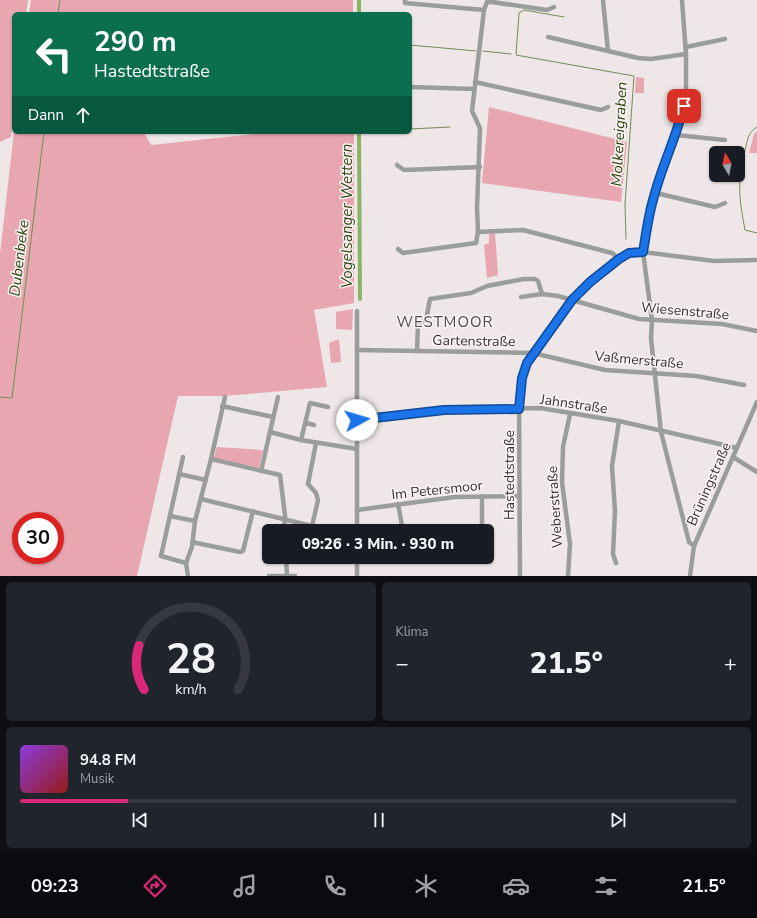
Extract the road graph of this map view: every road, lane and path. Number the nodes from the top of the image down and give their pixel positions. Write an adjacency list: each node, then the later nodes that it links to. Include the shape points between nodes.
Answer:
1 (405, 0): 5 (street, via 405,3)
2 (603, 0): 9 (street)
3 (682, 0): 8 (street)
4 (554, 7): 5 (street, via 547,10 487,2)
5 (484, 10): 11 (street)
6 (548, 37): 9 (street)
7 (725, 40): 8 (street)
8 (686, 46): 10 (street)
9 (608, 51): 10 (street, via 651,59)
10 (686, 54): 15 (street, via 686,96)
11 (475, 82): 13 (street); 14 (street, via 601,110)
12 (412, 87): 13 (street)
13 (474, 89): 18 (street, via 472,108 480,128)
14 (608, 107)
15 (676, 135): 16 (street); 19 (street, via 664,162)
16 (725, 140)
17 (397, 165): 18 (street, via 404,170)
18 (480, 167): 21 (street)
19 (656, 193): 20 (street, via 715,207); 23 (street)
20 (724, 203)
21 (478, 232): 22 (street, via 476,243 403,253); 24 (street, via 523,230 612,253)
22 (398, 249)
23 (643, 252): 24 (street, Gartenstraße, via 629,253); 25 (street, Gartenstraße, via 714,261); 30 (street)
24 (619, 259): 28 (street, Gartenstraße)
25 (757, 260)
26 (542, 294): 27 (street, Wiesenstraße); 28 (street, Wiesenstraße); 33 (street, via 538,281 524,279 490,285 471,293 430,299 426,320 418,324)
27 (521, 297)
28 (572, 300): 30 (street, Wiesenstraße, via 639,319); 34 (street, Gartenstraße)
29 (357, 311): 32 (street)
30 (652, 320): 31 (street, Wiesenstraße, via 722,324); 35 (street)
31 (757, 331)
32 (357, 350): 33 (street, Gartenstraße); 45 (street)
33 (417, 351): 34 (street, Gartenstraße)
34 (533, 353): 35 (street, Vaßmerstraße, via 605,370); 42 (street, Hastedtstraße, via 522,378)
35 (654, 373): 36 (street, Vaßmerstraße, via 696,376); 50 (street)
36 (744, 385)
37 (225, 397): 40 (street)
38 (278, 397): 44 (street)
39 (757, 402): 53 (street, Brüningstraße)
40 (222, 406): 44 (street); 57 (street)
41 (328, 407): 47 (street, via 310,403)
42 (519, 409): 43 (street, Jahnstraße, via 540,408); 45 (street, Jahnstraße, via 444,410); 63 (street, Hastedtstraße)
43 (570, 414): 46 (street, Jahnstraße); 87 (street, Weberstraße, via 563,447 562,482 570,544)
44 (273, 417): 49 (street)
45 (357, 420): 54 (street)
46 (619, 421): 50 (street, Jahnstraße); 78 (street, via 612,466 615,520 613,554)
47 (306, 423): 48 (street); 51 (street)
48 (314, 425)
49 (270, 432): 51 (street); 58 (street)
50 (661, 432): 53 (street, Jahnstraße); 76 (street, via 689,542)
51 (301, 440): 52 (street)
52 (316, 443): 54 (street); 69 (street, via 308,484 316,493 318,500 312,526)
53 (737, 448): 56 (street, Brüningstraße)
54 (357, 449): 66 (street)
55 (183, 456): 60 (street)
56 (733, 457): 59 (street); 76 (street, Brüningstraße)
57 (211, 459): 58 (street); 61 (street)
58 (261, 471): 69 (street, via 281,476 285,515)
59 (757, 472)
60 (179, 474): 61 (street); 68 (street)
61 (206, 480): 64 (street)
62 (482, 496): 63 (street, Im Petersmoor); 65 (street, Im Petersmoor); 74 (street)
63 (520, 496): 86 (street, Hastedtstraße)
64 (201, 499): 67 (street); 70 (street)
65 (398, 504): 66 (street, Im Petersmoor); 73 (street)
66 (357, 510): 72 (street)
67 (252, 511): 69 (street); 75 (street, via 243,551)
68 (170, 516): 70 (street); 77 (street, via 161,556)
69 (283, 520): 71 (street)
70 (195, 521): 75 (street)
71 (283, 524)
72 (357, 524)
73 (402, 524)
74 (482, 524)
75 (192, 542): 77 (street)
76 (694, 546): 88 (street, Brüningstraße)
77 (186, 563): 82 (street)
78 (616, 563)
79 (286, 564): 81 (street)
80 (357, 564): 85 (street)
81 (287, 575): 83 (street); 84 (street)
82 (188, 576)
83 (269, 576)
84 (295, 576)
85 (357, 576)
86 (520, 576)
87 (568, 576)
88 (690, 576)

